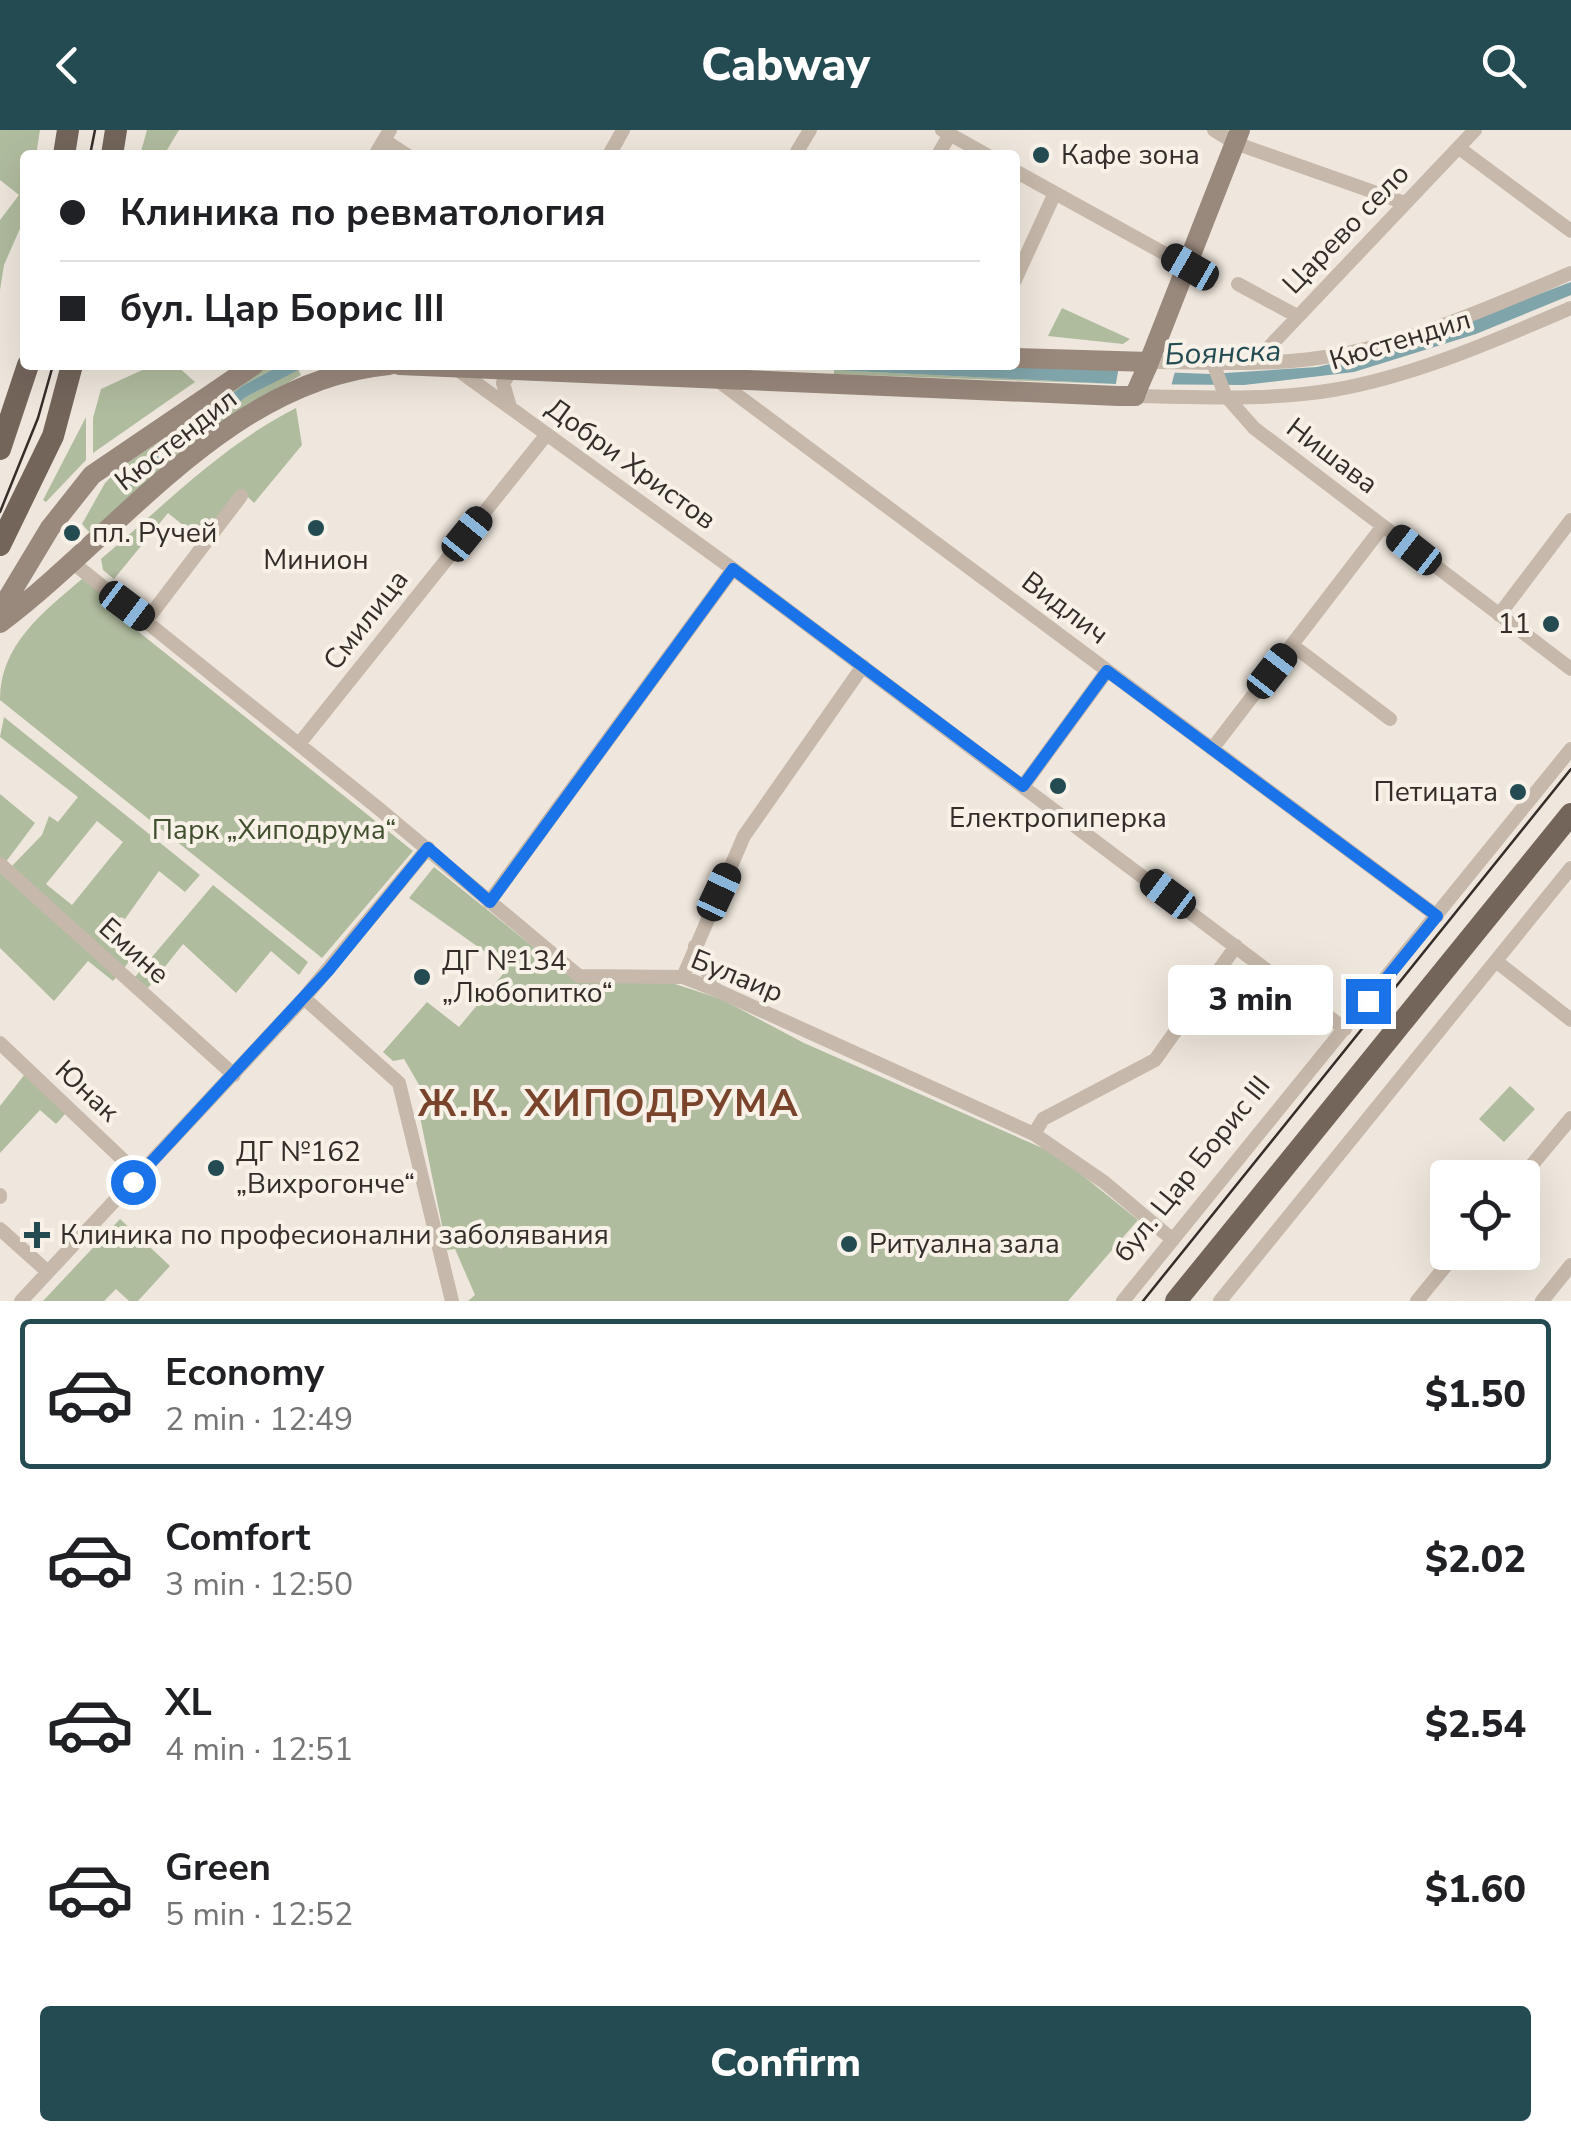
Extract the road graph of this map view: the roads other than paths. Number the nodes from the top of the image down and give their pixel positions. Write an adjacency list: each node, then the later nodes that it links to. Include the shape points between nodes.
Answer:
1 (1214, 130): 4 (street)
2 (1475, 130): 5 (street, Царево село)
3 (946, 132): 6 (street)
4 (1238, 136): 9 (street); 11 (street)
5 (1459, 148): 9 (street, Царево село); 10 (street)
6 (978, 150)
7 (1020, 174): 8 (street)
8 (1055, 193): 11 (street); 12 (street)
9 (1405, 203): 16 (street, Царево село)
10 (1571, 232)
11 (1190, 267): 19 (street)
12 (1020, 269)
13 (1571, 273): 18 (street, Кюстендил, via 1380,344)
14 (1238, 284): 16 (street)
15 (1571, 308): 32 (street, Кюстендил, via 1392,375 1331,390)
16 (1297, 316): 18 (street, Царево село)
17 (1020, 358): 19 (street, Кюстендил)
18 (1254, 363): 20 (street, Кюстендил)
19 (1148, 365): 20 (street, Кюстендил); 30 (street, bridge)
20 (1214, 366): 31 (street, Нишава, bridge)
21 (26, 370): 37 (main road)
22 (71, 370): 42 (main road, via 53,436)
23 (246, 370): 41 (street, Кюстендил, via 106,463)
24 (364, 370): 43 (street, Кюстендил, via 324,378 271,402)
25 (459, 370): 33 (street, Добри Христов)
26 (512, 370): 33 (street, Добри Христов, via 503,392)
27 (563, 370): 28 (street, Кюстендил)
28 (712, 376): 29 (street, Кюстендил); 34 (street, Видлич)
29 (783, 380): 30 (street, Кюстендил); 34 (street, via 764,394)
30 (1136, 393): 31 (street, Кюстендил)
31 (1225, 396): 32 (street, Кюстендил); 35 (street, Нишава)
32 (1260, 396): 35 (street, Нишава, via 1250,408)
33 (510, 408): 36 (street, Добри Христов)
34 (760, 412): 55 (street, Видлич)
35 (1254, 428): 40 (street, Нишава)
36 (547, 434): 44 (street, Добри Христов); 57 (street, Смилица)
37 (0, 449)
38 (241, 496): 49 (street)
39 (1571, 520): 48 (street)
40 (1383, 526): 48 (street, Нишава); 52 (street)
41 (50, 528): 43 (street, via 54,546); 45 (street, Кюстендил)
42 (0, 545)
43 (72, 562): 46 (street, Кюстендил); 49 (street, Булаир)
44 (733, 569): 53 (street, Добри Христов); 65 (street)
45 (5, 591): 47 (street, Кюстендил)
46 (23, 606): 50 (street); 51 (street)
47 (0, 611)
48 (1499, 614): 54 (street, Нишава)
49 (146, 621): 57 (street, Булаир)
50 (0, 622)
51 (0, 636)
52 (1292, 645): 56 (street); 58 (street)
53 (863, 666): 60 (street, Добри Христов); 67 (street, via 744,836)
54 (1571, 670)
55 (1107, 671): 58 (street, Видлич); 60 (street)
56 (1390, 718)
57 (299, 744): 62 (street, Булаир)
58 (1212, 749): 66 (street, Видлич)
59 (1571, 749): 66 (street, бул. Цар Борис III)
60 (1023, 786): 68 (street, Добри Христов)
61 (1571, 814): 89 (main road)
62 (428, 848): 65 (street, Булаир); 72 (street)
63 (0, 864): 76 (street, Емине)
64 (1571, 868): 69 (street)
65 (490, 902): 70 (street, Булаир, via 579,976)
66 (1437, 916): 74 (street, бул. Цар Борис III)
67 (695, 946): 70 (street); 71 (street)
68 (1236, 946): 74 (street, Добри Христов); 78 (street, via 1154,1060 1043,1118)
69 (1497, 962): 73 (street); 90 (street)
70 (683, 977): 71 (street, Булаир)
71 (716, 990): 78 (street, Булаир)
72 (304, 998): 76 (street); 87 (street, via 400,1083)
73 (1571, 1020)
74 (1345, 1029): 82 (street, бул. Цар Борис III)
75 (0, 1043): 80 (street, Юнак)
76 (234, 1076): 80 (street)
77 (1571, 1118): 79 (street)
78 (1034, 1134): 82 (street, Булаир)
79 (1535, 1160)
80 (140, 1175): 85 (street)
81 (0, 1229): 85 (street)
82 (1173, 1240): 88 (street, бул. Цар Борис III)
83 (1571, 1265): 92 (street)
84 (1442, 1270): 91 (street)
85 (48, 1272): 86 (street)
86 (21, 1301)
87 (452, 1301)
88 (1123, 1301)
89 (1176, 1301)
90 (1220, 1301)
91 (1417, 1301)
92 (1542, 1301)

